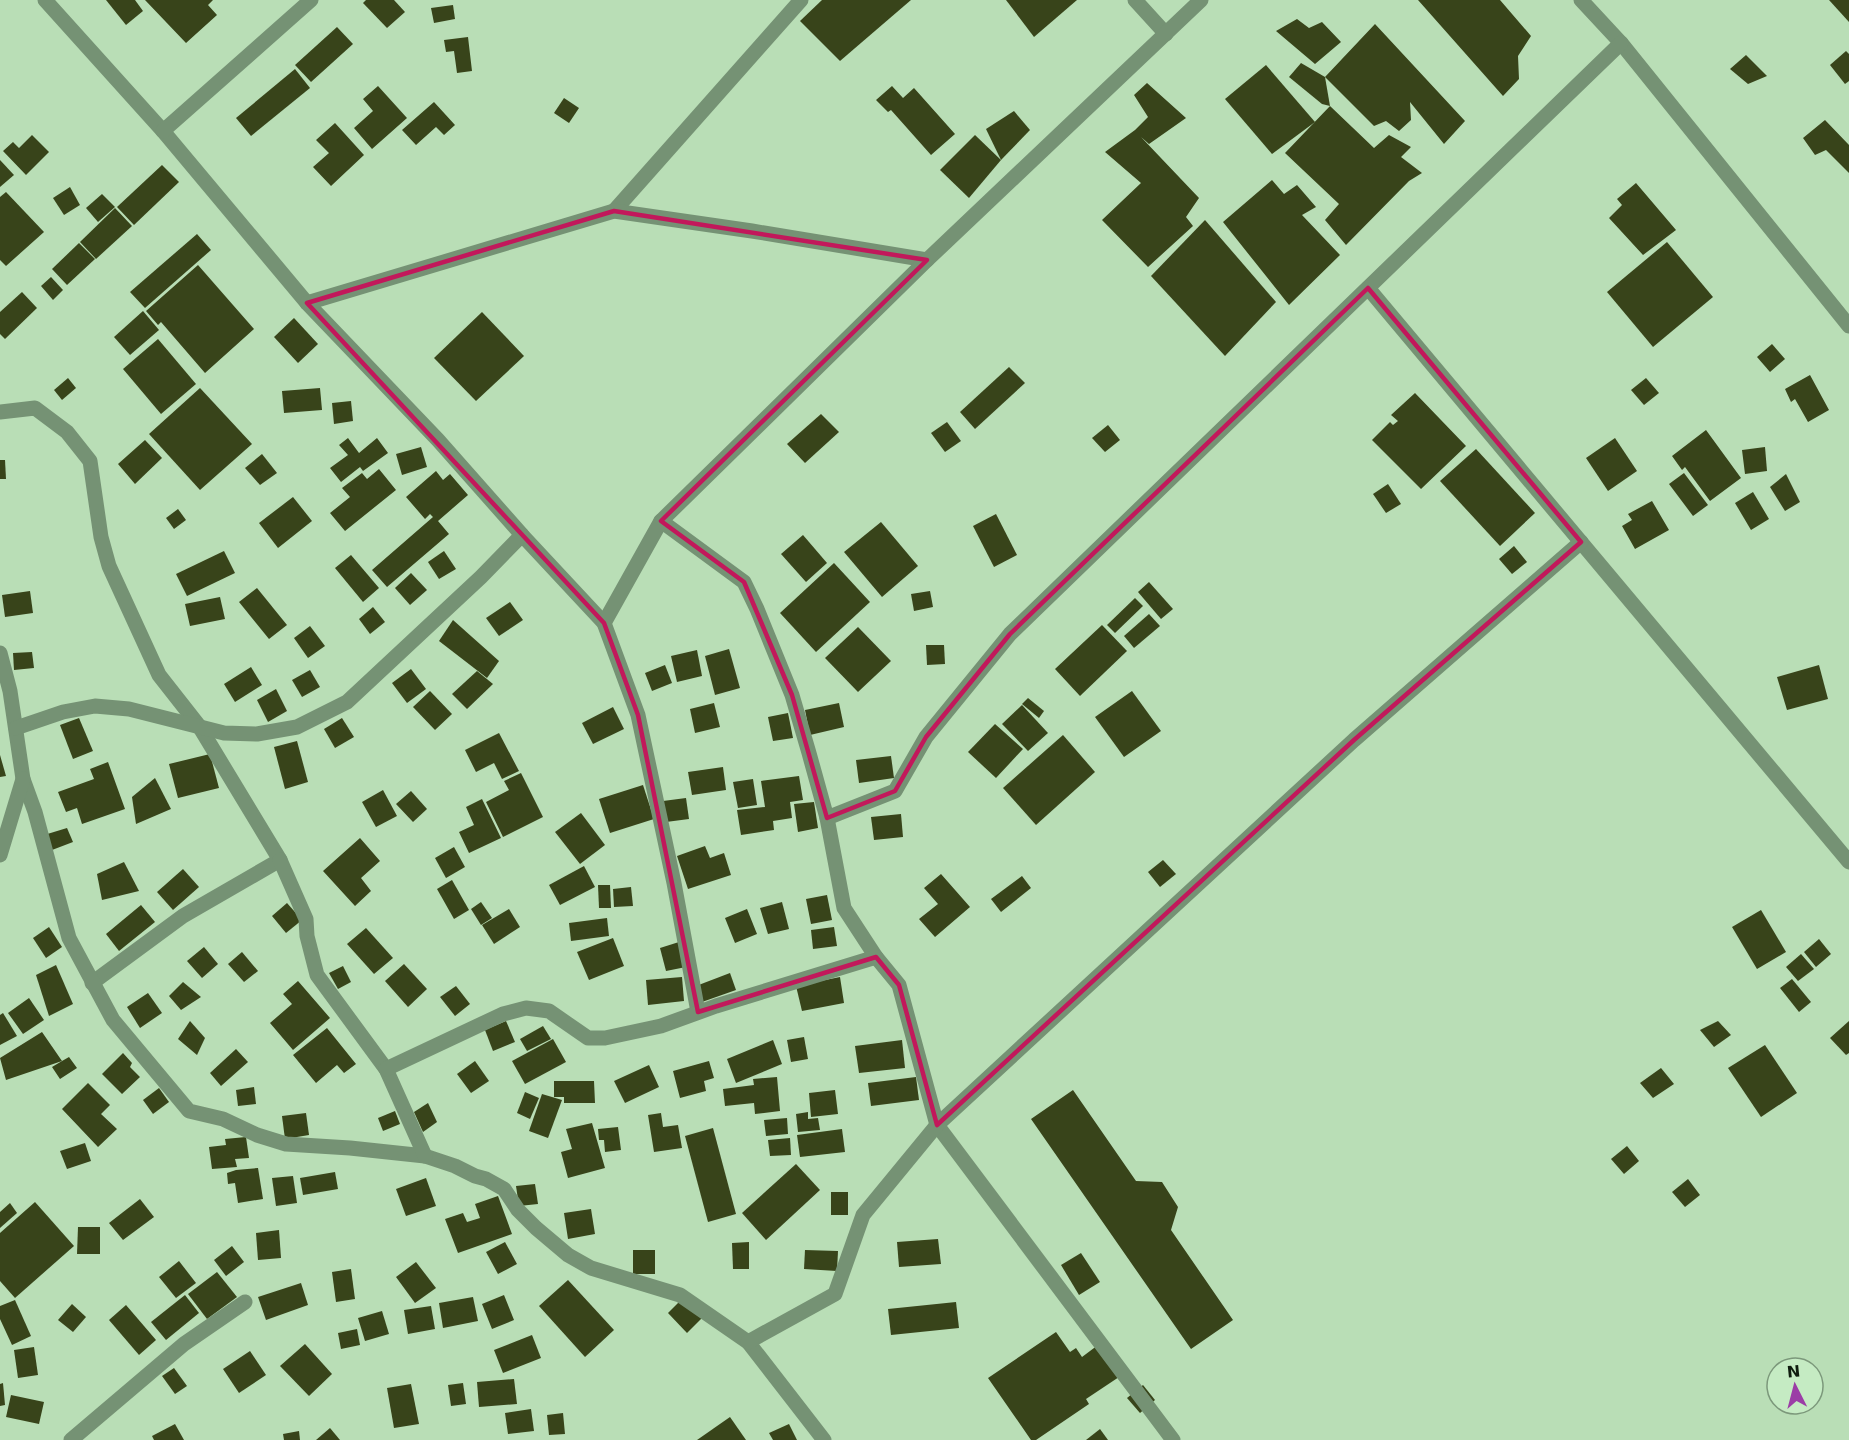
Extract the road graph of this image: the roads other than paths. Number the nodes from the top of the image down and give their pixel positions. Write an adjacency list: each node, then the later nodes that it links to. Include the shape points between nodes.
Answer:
1 (45, 0): 9 (street)
2 (312, 0): 9 (street)
3 (801, 0): 10 (street)
4 (1136, 0): 7 (street)
5 (1201, 0): 7 (street)
6 (1581, 0): 8 (street)
7 (1166, 34): 11 (street)
8 (1621, 43): 12 (street); 14 (street)
9 (163, 131): 13 (street)
10 (614, 211): 11 (street); 13 (street)
11 (927, 260): 16 (street)
12 (1368, 288): 18 (street); 24 (street, via 1010,634 926,737 895,791)
13 (307, 303): 17 (street)
14 (1849, 326)
15 (0, 412): 21 (street, via 35,408 67,432 90,461 109,566 159,675)
16 (661, 521): 19 (street); 24 (street, via 744,582 792,695)
17 (522, 535): 19 (street); 21 (street, via 347,702 297,727 257,734 224,733)
18 (1581, 542): 27 (street); 32 (street, via 1354,740)
19 (604, 623): 30 (street, via 638,716)
20 (0, 653): 22 (street)
21 (199, 726): 22 (street, via 129,709 95,706); 26 (street)
22 (16, 728): 23 (street)
23 (23, 779): 25 (street); 29 (street, via 69,938)
24 (827, 818): 28 (street, via 844,908)
25 (0, 855)
26 (280, 860): 29 (street, via 183,916); 31 (street, via 306,919 317,975)
27 (1849, 862)
28 (876, 957): 30 (street); 32 (street, via 899,985)
29 (92, 984): 33 (street, via 113,1020 189,1111 223,1119 286,1144)
30 (698, 1012): 31 (street, via 661,1026 588,1038 549,1011 526,1008 503,1014)
31 (386, 1070): 33 (street)
32 (937, 1125): 35 (street, via 863,1215 835,1294); 38 (street)
33 (425, 1156): 35 (street, via 504,1189 536,1228 562,1251 591,1268 680,1295)
34 (245, 1302): 36 (street, via 183,1344)
35 (748, 1342): 37 (street)
36 (71, 1440)
37 (824, 1440)
38 (1173, 1440)

